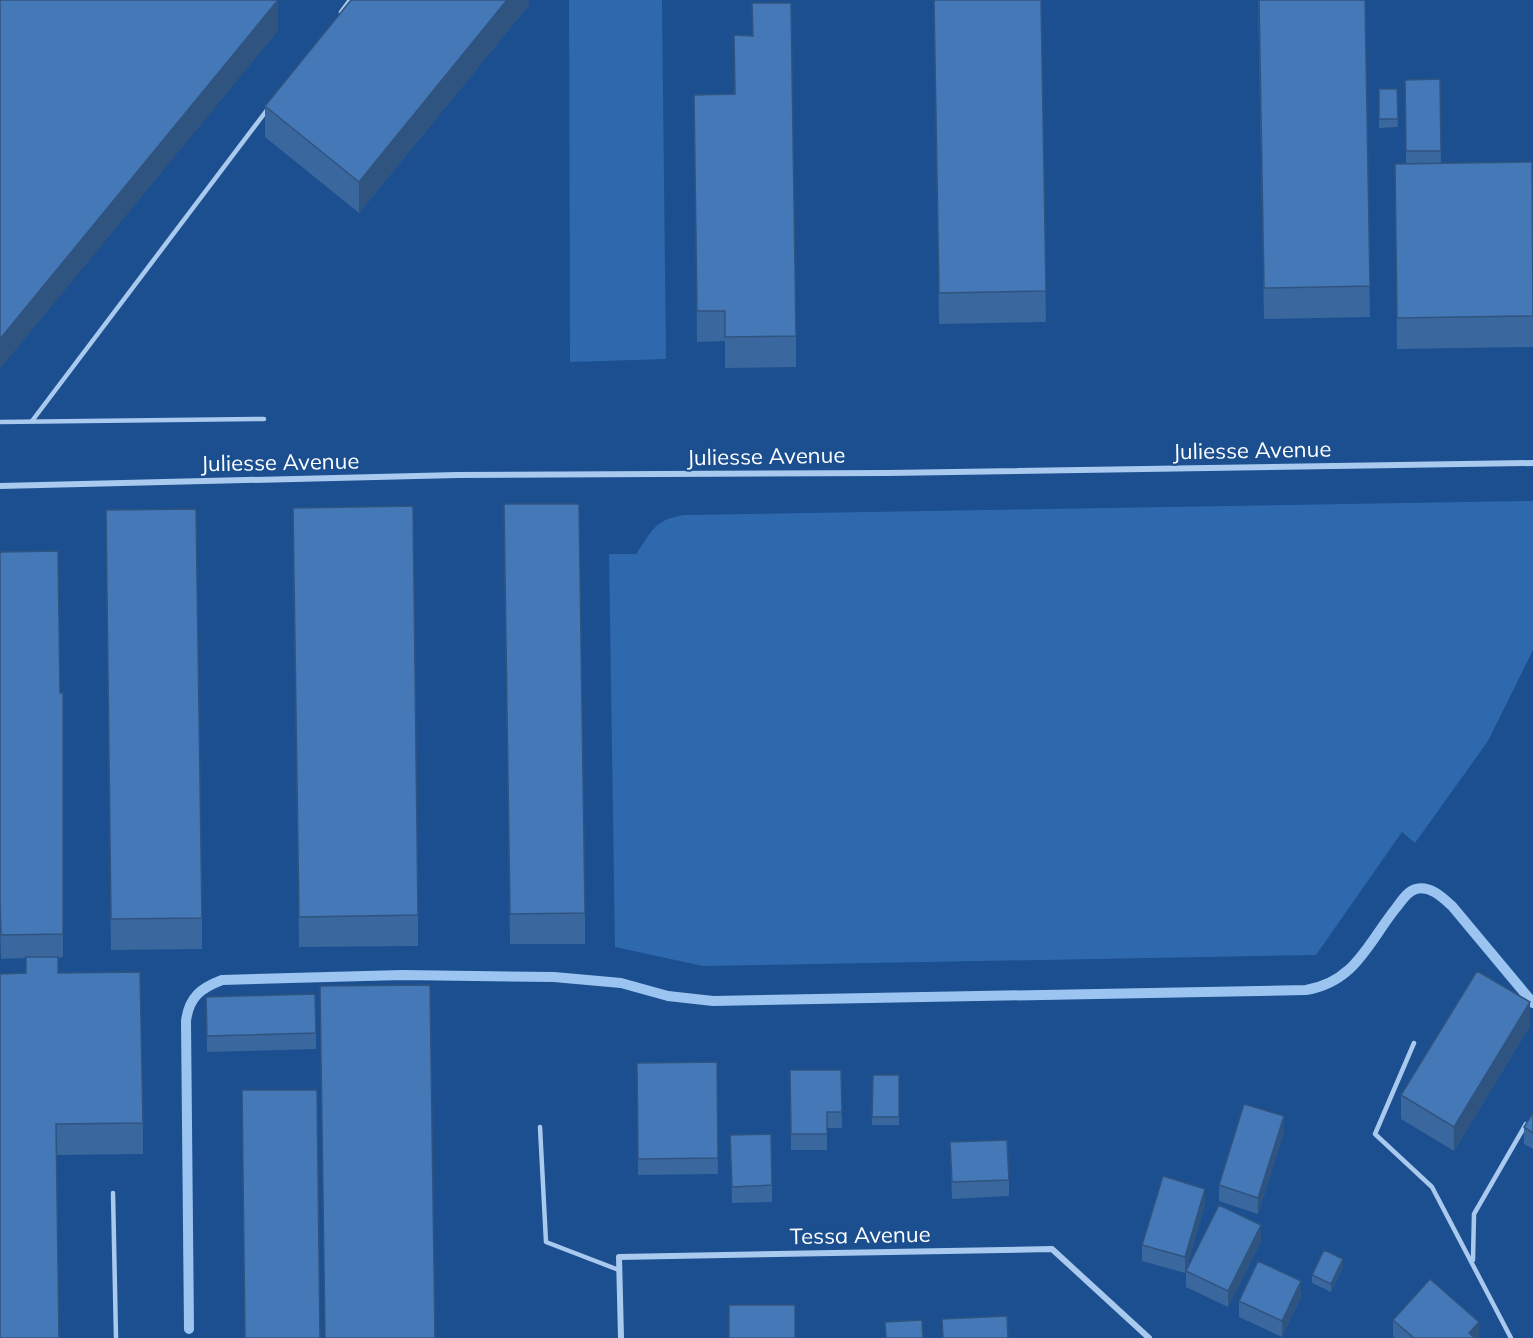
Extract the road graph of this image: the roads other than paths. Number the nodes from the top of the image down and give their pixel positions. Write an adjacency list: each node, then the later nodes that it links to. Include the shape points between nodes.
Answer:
1 (350, 0): 2 (lane)
2 (336, 19)
3 (273, 103): 5 (lane)
4 (264, 419): 5 (lane)
5 (32, 421): 6 (lane)
6 (0, 422)
7 (1533, 463): 8 (street, Juliesse Avenue, via 922,473 457,475)
8 (0, 486)
9 (1414, 1043): 13 (lane, via 1375,1134 1432,1187)
10 (1526, 1124): 13 (lane, via 1474,1214)
11 (540, 1127): 14 (lane, via 546,1242)
12 (113, 1193): 15 (lane)
13 (1473, 1263): 18 (lane)
14 (619, 1270): 16 (street); 17 (street, Tessa Avenue, via 619,1257 1052,1249)
15 (116, 1338)
16 (621, 1338)
17 (1149, 1338)
18 (1511, 1338)

